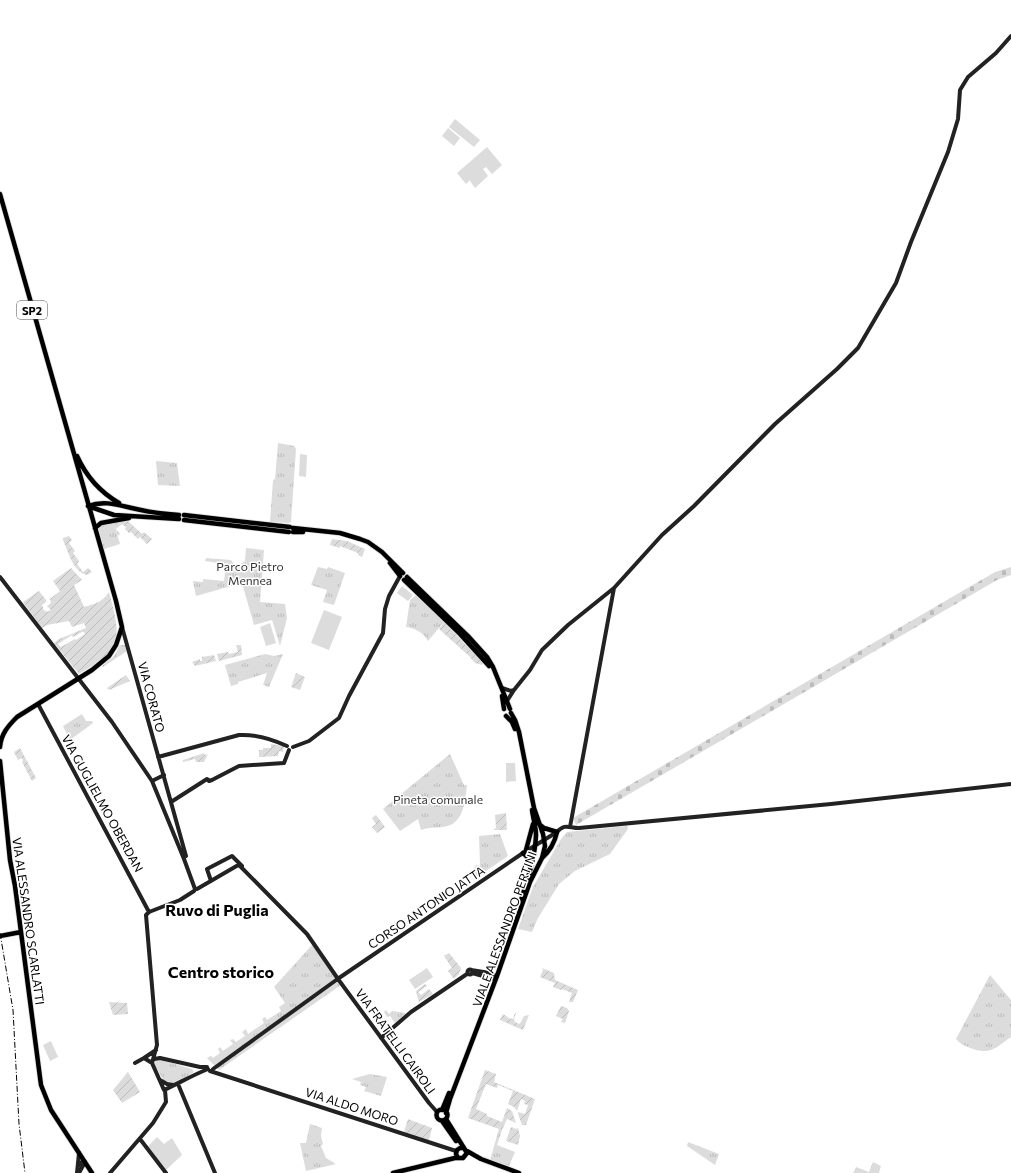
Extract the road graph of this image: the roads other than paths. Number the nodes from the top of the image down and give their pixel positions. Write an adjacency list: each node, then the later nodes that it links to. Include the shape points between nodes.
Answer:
1 (1011, 36): 13 (main road, via 968,77 960,90 958,119 948,152 896,283 858,348 775,424 662,535)
2 (0, 194): 3 (main road, SP2)
3 (71, 444): 4 (main road, via 91,479 105,494); 5 (main road, SP2)
4 (122, 505): 5 (main road, via 104,503); 7 (main road)
5 (88, 506): 6 (main road, via 114,515); 8 (main road)
6 (140, 516): 7 (main road); 8 (main road, via 101,523)
7 (182, 517): 9 (main road, VIALE ALESSANDRO PERTINI, via 351,538 383,556)
8 (95, 528): 14 (main road)
9 (401, 575): 11 (main road, VIALE ALESSANDRO PERTINI, via 406,574); 12 (main road)
10 (0, 577): 17 (main road)
11 (405, 579): 12 (main road); 18 (main road, VIALE ALESSANDRO PERTINI, via 468,636 487,657); 22 (main road, VIALE ALESSANDRO PERTINI, via 486,661 504,701 503,712)
12 (395, 586): 24 (main road, via 385,610 384,633 339,718 309,741)
13 (614, 588): 19 (main road, via 542,650); 32 (main road)
14 (122, 627): 15 (main road); 16 (main road, VIA CORATO)
15 (116, 645): 16 (main road); 17 (main road, via 103,662)
16 (127, 645): 25 (main road, VIA CORATO)
17 (79, 679): 21 (main road); 28 (main road)
18 (502, 688): 19 (main road); 20 (main road, VIALE ALESSANDRO PERTINI)
19 (514, 690): 20 (main road)
20 (507, 701): 22 (main road, VIALE ALESSANDRO PERTINI)
21 (38, 704): 23 (main road, via 9,725); 43 (main road, VIA GUGLIELMO OBERDAN)
22 (509, 712): 31 (main road, VIALE ALESSANDRO PERTINI, via 519,732)
23 (0, 747)
24 (290, 748): 25 (main road, via 274,740 251,734); 30 (main road, via 284,763 239,766 212,780 207,779)
25 (158, 757): 27 (main road, VIA CORATO)
26 (0, 761): 44 (main road, VIA ALESSANDRO SCARLATTI, via 10,860)
27 (163, 773): 28 (main road); 30 (main road, VIA CORATO)
28 (152, 781): 36 (main road)
29 (1011, 784): 32 (main road, via 831,804)
30 (171, 802): 36 (main road, VIA CORATO)
31 (536, 823): 33 (main road); 34 (main road, VIALE ALESSANDRO PERTINI); 35 (main road, VIALE ALESSANDRO PERTINI); 37 (main road, VIALE ALESSANDRO PERTINI)
32 (569, 827): 33 (main road, VIALE ALESSANDRO PERTINI, via 560,828)
33 (558, 831): 34 (main road, VIALE ALESSANDRO PERTINI); 38 (main road, via 548,853)
34 (544, 839): 35 (main road, VIALE ALESSANDRO PERTINI); 38 (main road, VIALE ALESSANDRO PERTINI)
35 (535, 845): 37 (main road, VIALE ALESSANDRO PERTINI); 40 (main road, VIALE ALESSANDRO PERTINI)
36 (183, 852): 42 (main road)
37 (524, 852): 40 (main road); 47 (main road, CORSO ANTONIO JATTA)
38 (542, 858): 46 (main road, VIALE ALESSANDRO PERTINI, via 530,882)
39 (240, 864): 41 (main road); 41 (main road, via 232,856 207,869); 47 (main road, VIA FRATELLI CAIROLI, via 311,938)
40 (531, 869): 46 (main road, VIALE ALESSANDRO PERTINI)
41 (211, 881): 42 (main road)
42 (196, 889): 43 (main road, via 180,900)
43 (148, 913): 49 (main road, via 145,920)
44 (21, 932): 45 (main road); 64 (main road, VIA ALESSANDRO SCARLATTI, via 42,1082 53,1112)
45 (0, 936)
46 (495, 977): 48 (main road, via 470,972 411,1012); 60 (main road, VIALE ALESSANDRO PERTINI)
47 (338, 980): 48 (main road, VIA FRATELLI CAIROLI); 55 (main road, CORSO ANTONIO JATTA)
48 (381, 1038): 60 (main road, VIA FRATELLI CAIROLI)
49 (156, 1050): 50 (main road); 51 (main road); 52 (main road)
50 (144, 1058): 52 (main road); 53 (main road)
51 (160, 1058): 52 (main road); 54 (main road, VIA ALDO MORO)
52 (152, 1062): 57 (main road)
53 (135, 1063)
54 (192, 1066): 55 (main road, VIA ALDO MORO); 56 (main road)
55 (210, 1069): 56 (main road, CORSO ANTONIO JATTA); 63 (main road, VIA ALDO MORO)
56 (195, 1074): 58 (main road, CORSO ANTONIO JATTA)
57 (160, 1080): 58 (main road); 59 (main road)
58 (177, 1085): 59 (main road, CORSO ANTONIO JATTA); 75 (main road)
59 (165, 1091): 62 (main road, via 166,1102)
60 (442, 1111): 61 (main road); 61 (main road, via 436,1118)
61 (444, 1120): 63 (main road)
62 (140, 1140): 73 (main road); 74 (main road)
63 (460, 1150): 65 (main road); 66 (main road); 67 (main road); 68 (main road)
64 (79, 1153): 69 (main road, VIA ALESSANDRO SCARLATTI); 70 (main road)
65 (465, 1157): 66 (main road); 68 (main road)
66 (458, 1158): 67 (main road)
67 (447, 1160): 76 (main road)
68 (481, 1160): 77 (main road)
69 (85, 1162): 70 (main road); 71 (main road); 72 (main road, VIA ALESSANDRO SCARLATTI)
70 (78, 1164): 71 (main road)
71 (79, 1172): 72 (main road, via 86,1169)
72 (92, 1172)
73 (110, 1173)
74 (166, 1173)
75 (215, 1173)
76 (393, 1173)
77 (519, 1173)

